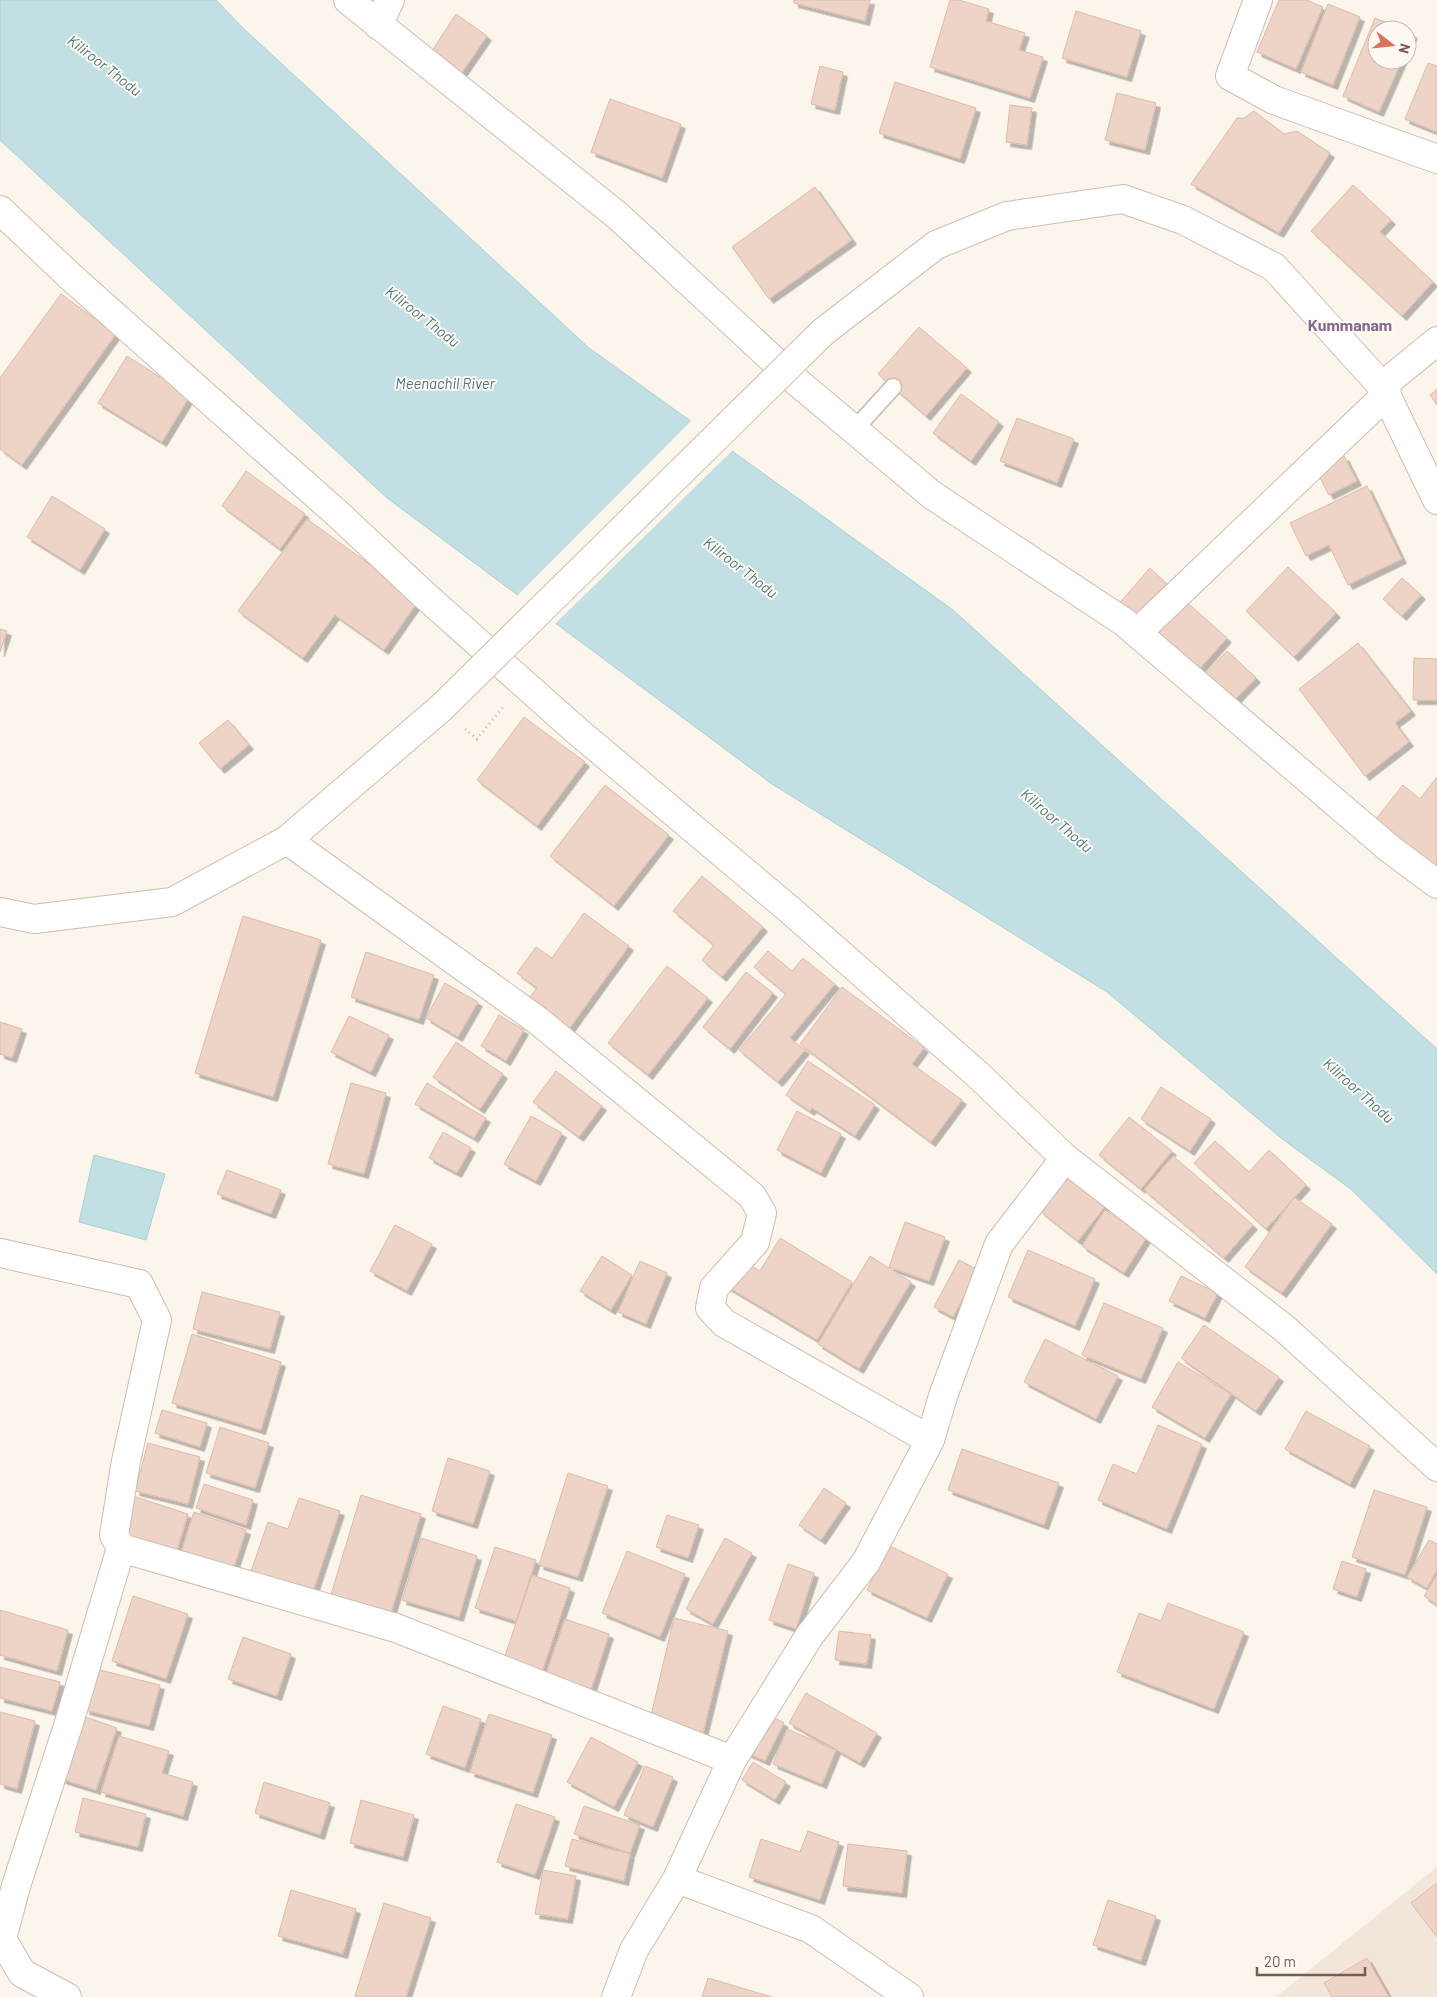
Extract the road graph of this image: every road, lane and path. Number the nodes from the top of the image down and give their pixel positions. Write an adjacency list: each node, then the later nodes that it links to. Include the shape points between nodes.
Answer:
1 (348, 0): 4 (street)
2 (390, 0): 4 (street)
3 (1258, 0): 5 (street, via 1230,76 1274,100)
4 (378, 25): 10 (street, via 618,216 796,381)
5 (1437, 159)
6 (0, 210): 16 (street, via 494,658 790,910 977,1074)
7 (1437, 340): 9 (street)
8 (892, 387): 10 (lane)
9 (1384, 390): 11 (street); 12 (street); 13 (street, bridge, via 1274,267 1183,220 1123,199 1008,216 936,245 823,332 441,708)
10 (854, 430): 12 (street, via 932,495)
11 (1437, 500)
12 (1138, 633): 14 (street, via 1382,843)
13 (287, 840): 15 (street, via 172,902 34,919); 18 (street, via 537,1020 752,1196 762,1213 754,1242 714,1288 710,1308 724,1323)
14 (1437, 884)
15 (0, 912)
16 (1065, 1158): 18 (street, via 999,1244); 19 (street, via 1284,1328)
17 (0, 1253): 20 (street, via 139,1284 157,1320 126,1462 114,1535)
18 (930, 1440): 21 (street, via 866,1562 810,1635)
19 (1437, 1467)
20 (122, 1548): 21 (street, via 396,1628); 23 (street, via 2,1939 22,1973)
21 (732, 1760): 22 (street)
22 (677, 1879): 24 (street, via 634,1950); 25 (street, via 811,1930)
23 (66, 1997)
24 (616, 1997)
25 (909, 1997)

